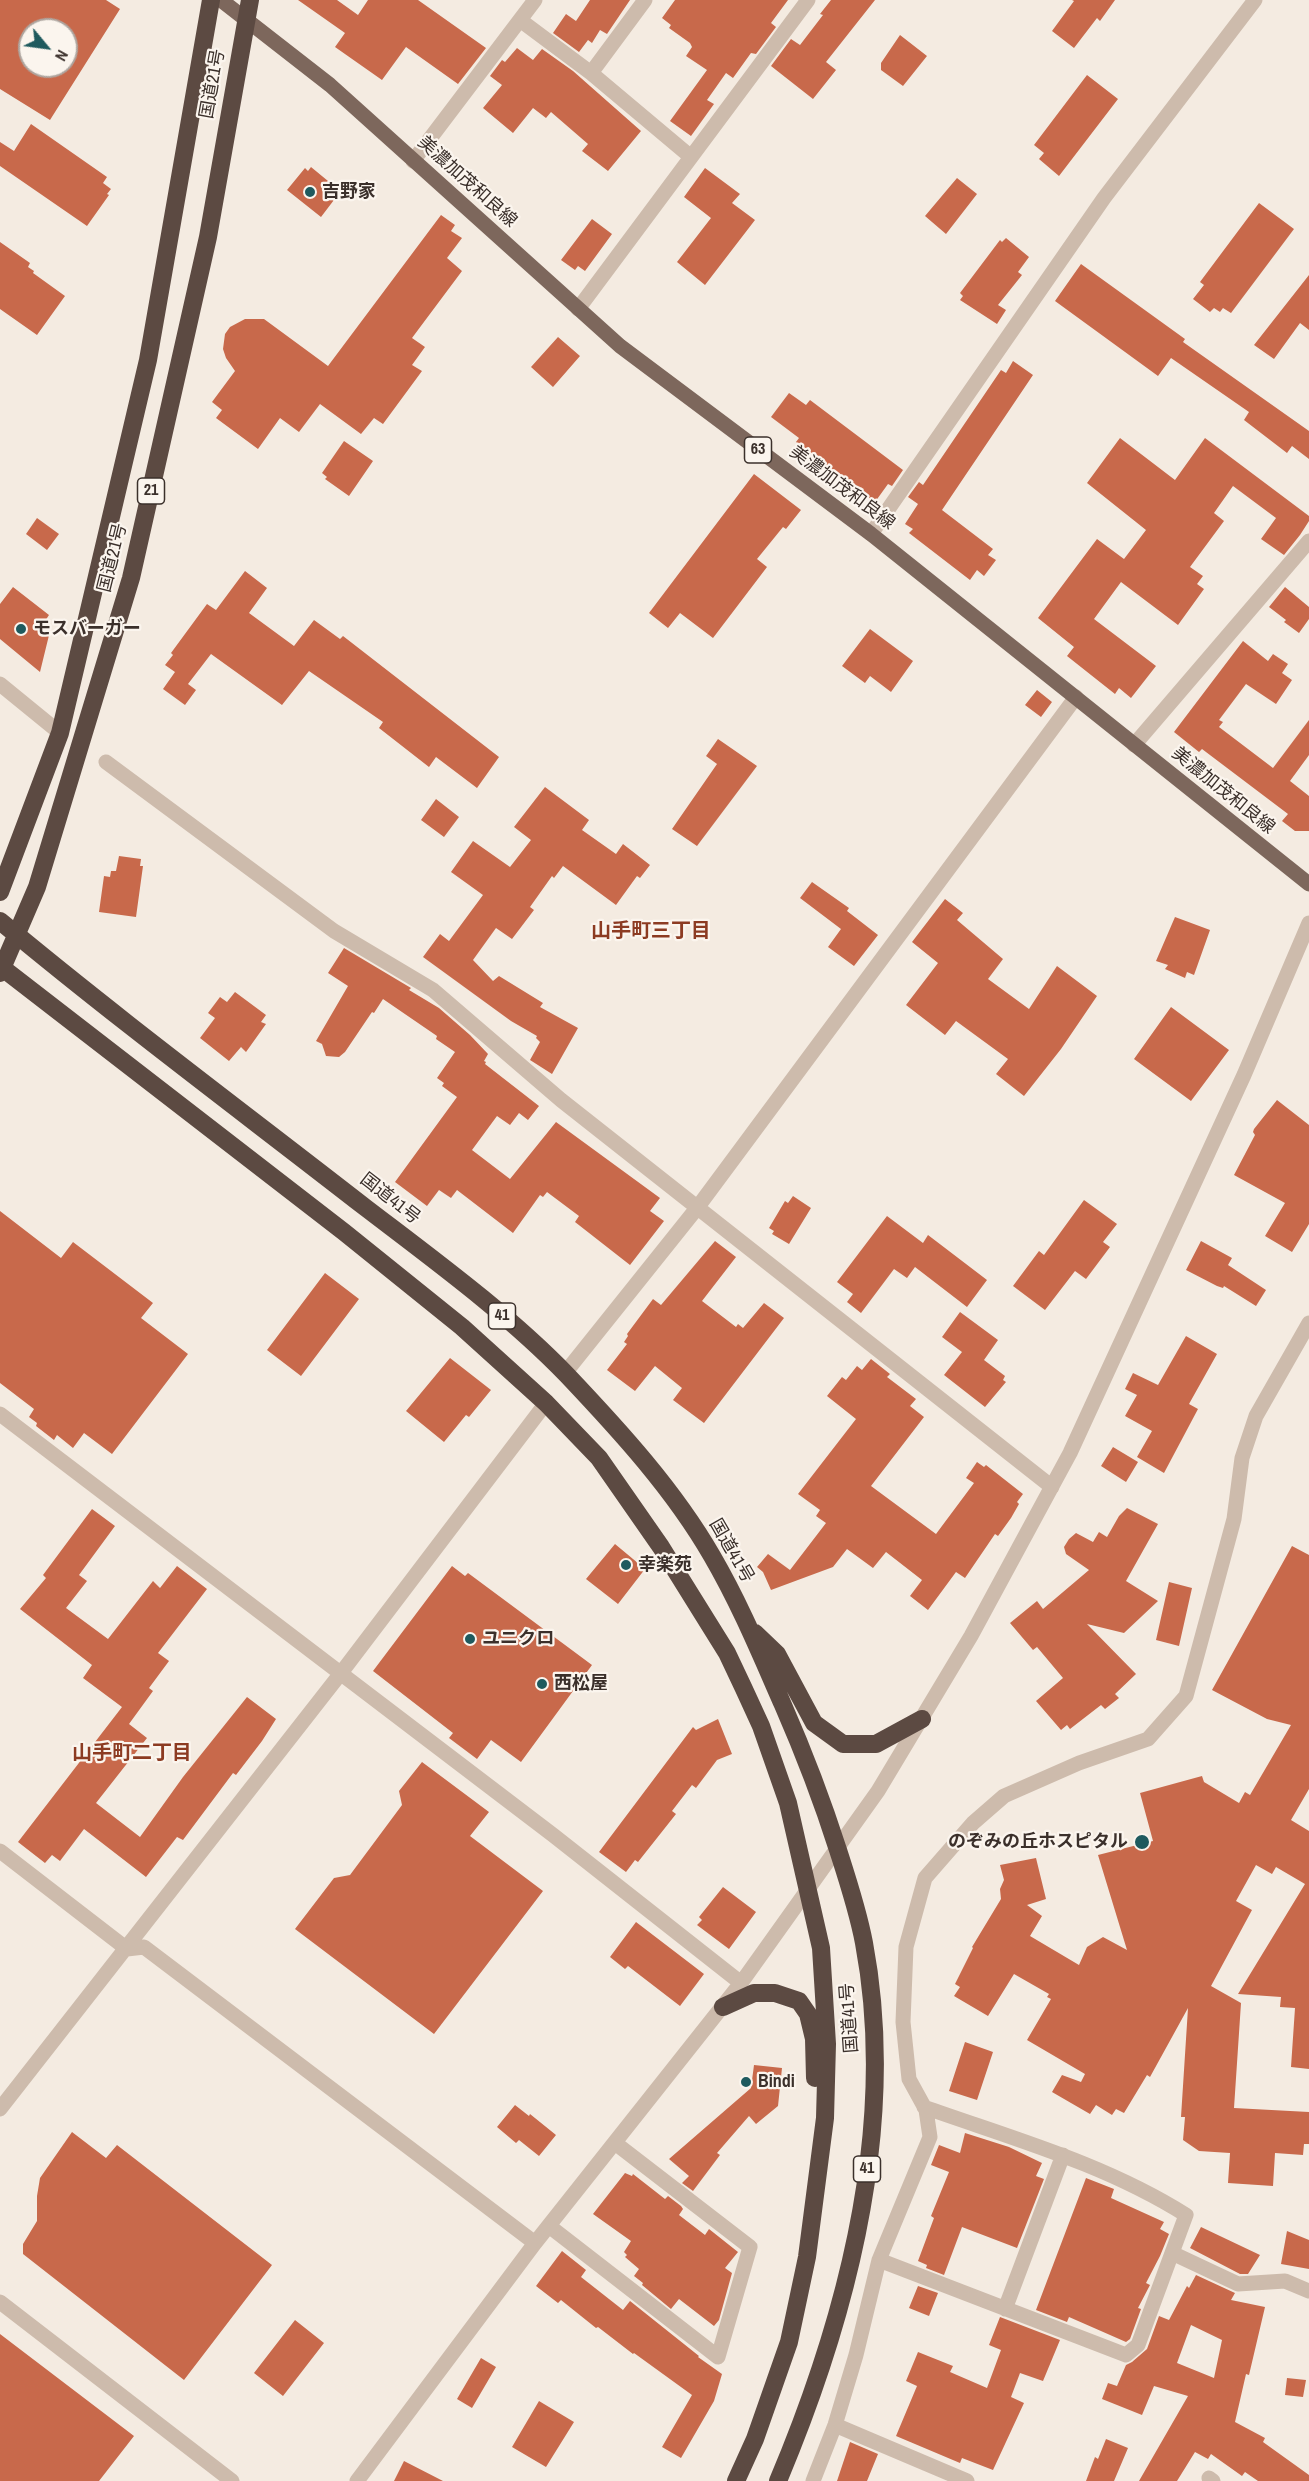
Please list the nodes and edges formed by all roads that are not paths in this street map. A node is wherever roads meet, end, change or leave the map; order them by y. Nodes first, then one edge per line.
1 (211, 0) edge
2 (221, 0) edge
3 (250, 0) edge
4 (535, 0) edge
5 (645, 0) edge
6 (808, 0) edge
7 (1255, 0) edge
8 (246, 19) junction
9 (520, 20) junction
10 (591, 73) junction
11 (691, 157) junction
12 (413, 161) junction
13 (579, 309) junction
14 (871, 534) junction
15 (1309, 541) edge
16 (0, 684) edge
17 (1076, 697) junction
18 (60, 733) junction
19 (1134, 745) junction
20 (106, 762) dead end
21 (1309, 884) edge
22 (0, 892) edge
23 (0, 921) edge
24 (1309, 923) edge
25 (17, 935) junction
26 (1, 969) edge
27 (698, 1208) junction
28 (1309, 1323) edge
29 (565, 1373) junction
30 (546, 1403) junction
31 (0, 1414) edge
32 (1052, 1487) junction
33 (747, 1626) junction
34 (341, 1673) junction
35 (922, 1719) junction
36 (837, 1848) junction
37 (0, 1851) edge
38 (808, 1891) junction
39 (127, 1949) junction
40 (741, 1983) junction
41 (723, 2007) junction
42 (924, 2107) junction
43 (0, 2109) edge
44 (822, 2142) junction
45 (615, 2143) junction
46 (1063, 2155) junction
47 (549, 2226) junction
48 (535, 2243) junction
49 (1172, 2253) junction
50 (879, 2260) junction
51 (1309, 2291) edge
52 (0, 2302) edge
53 (1005, 2309) junction
54 (835, 2425) junction
55 (232, 2481) edge
56 (357, 2481) edge
57 (736, 2481) edge
58 (778, 2481) edge
59 (813, 2481) edge
60 (967, 2481) edge

1 - 18 highway, 国道21号 / 21
2 - 8 main road, 美濃加茂和良線 / 63
3 - 8 highway, 国道21号 / 21
4 - 9 street
5 - 10 street
6 - 11 street
7 - 14 street
8 - 12 main road, 美濃加茂和良線 / 63
8 - 25 highway, 国道21号 / 21
9 - 10 street
9 - 12 street
10 - 11 street
11 - 13 street
12 - 13 main road, 美濃加茂和良線 / 63
13 - 14 main road, 美濃加茂和良線 / 63
14 - 17 main road, 美濃加茂和良線 / 63
15 - 19 street
16 - 18 street
17 - 19 main road, 美濃加茂和良線 / 63
17 - 27 street
18 - 22 highway, 国道21号 / 21
19 - 21 main road, 美濃加茂和良線 / 63
20 - 27 street
23 - 25 highway, 国道41号 / 41
24 - 32 street
25 - 26 highway, 国道21号 / 21
25 - 29 highway, 国道41号 / 41
26 - 30 highway, 国道41号 / 41
27 - 29 street
27 - 32 street
28 - 42 street
29 - 33 highway, 国道41号 / 41
30 - 34 street
30 - 38 highway, 国道41号 / 41
31 - 34 street
32 - 35 street
33 - 35 highway
33 - 36 highway, 国道41号 / 41
34 - 39 street
34 - 40 street
35 - 36 street
36 - 38 street
36 - 58 highway, 国道41号 / 41
37 - 39 street
38 - 40 street
38 - 44 highway, 国道41号 / 41
39 - 43 street
39 - 48 street
40 - 41 street
41 - 44 highway
41 - 45 street
42 - 46 street
42 - 50 street
44 - 57 highway, 国道41号 / 41
45 - 47 street
45 - 47 street
46 - 49 street
46 - 53 street
47 - 48 street
48 - 56 street
49 - 51 street
49 - 53 street
50 - 53 street
50 - 54 street
52 - 55 street
54 - 59 street
54 - 60 street

